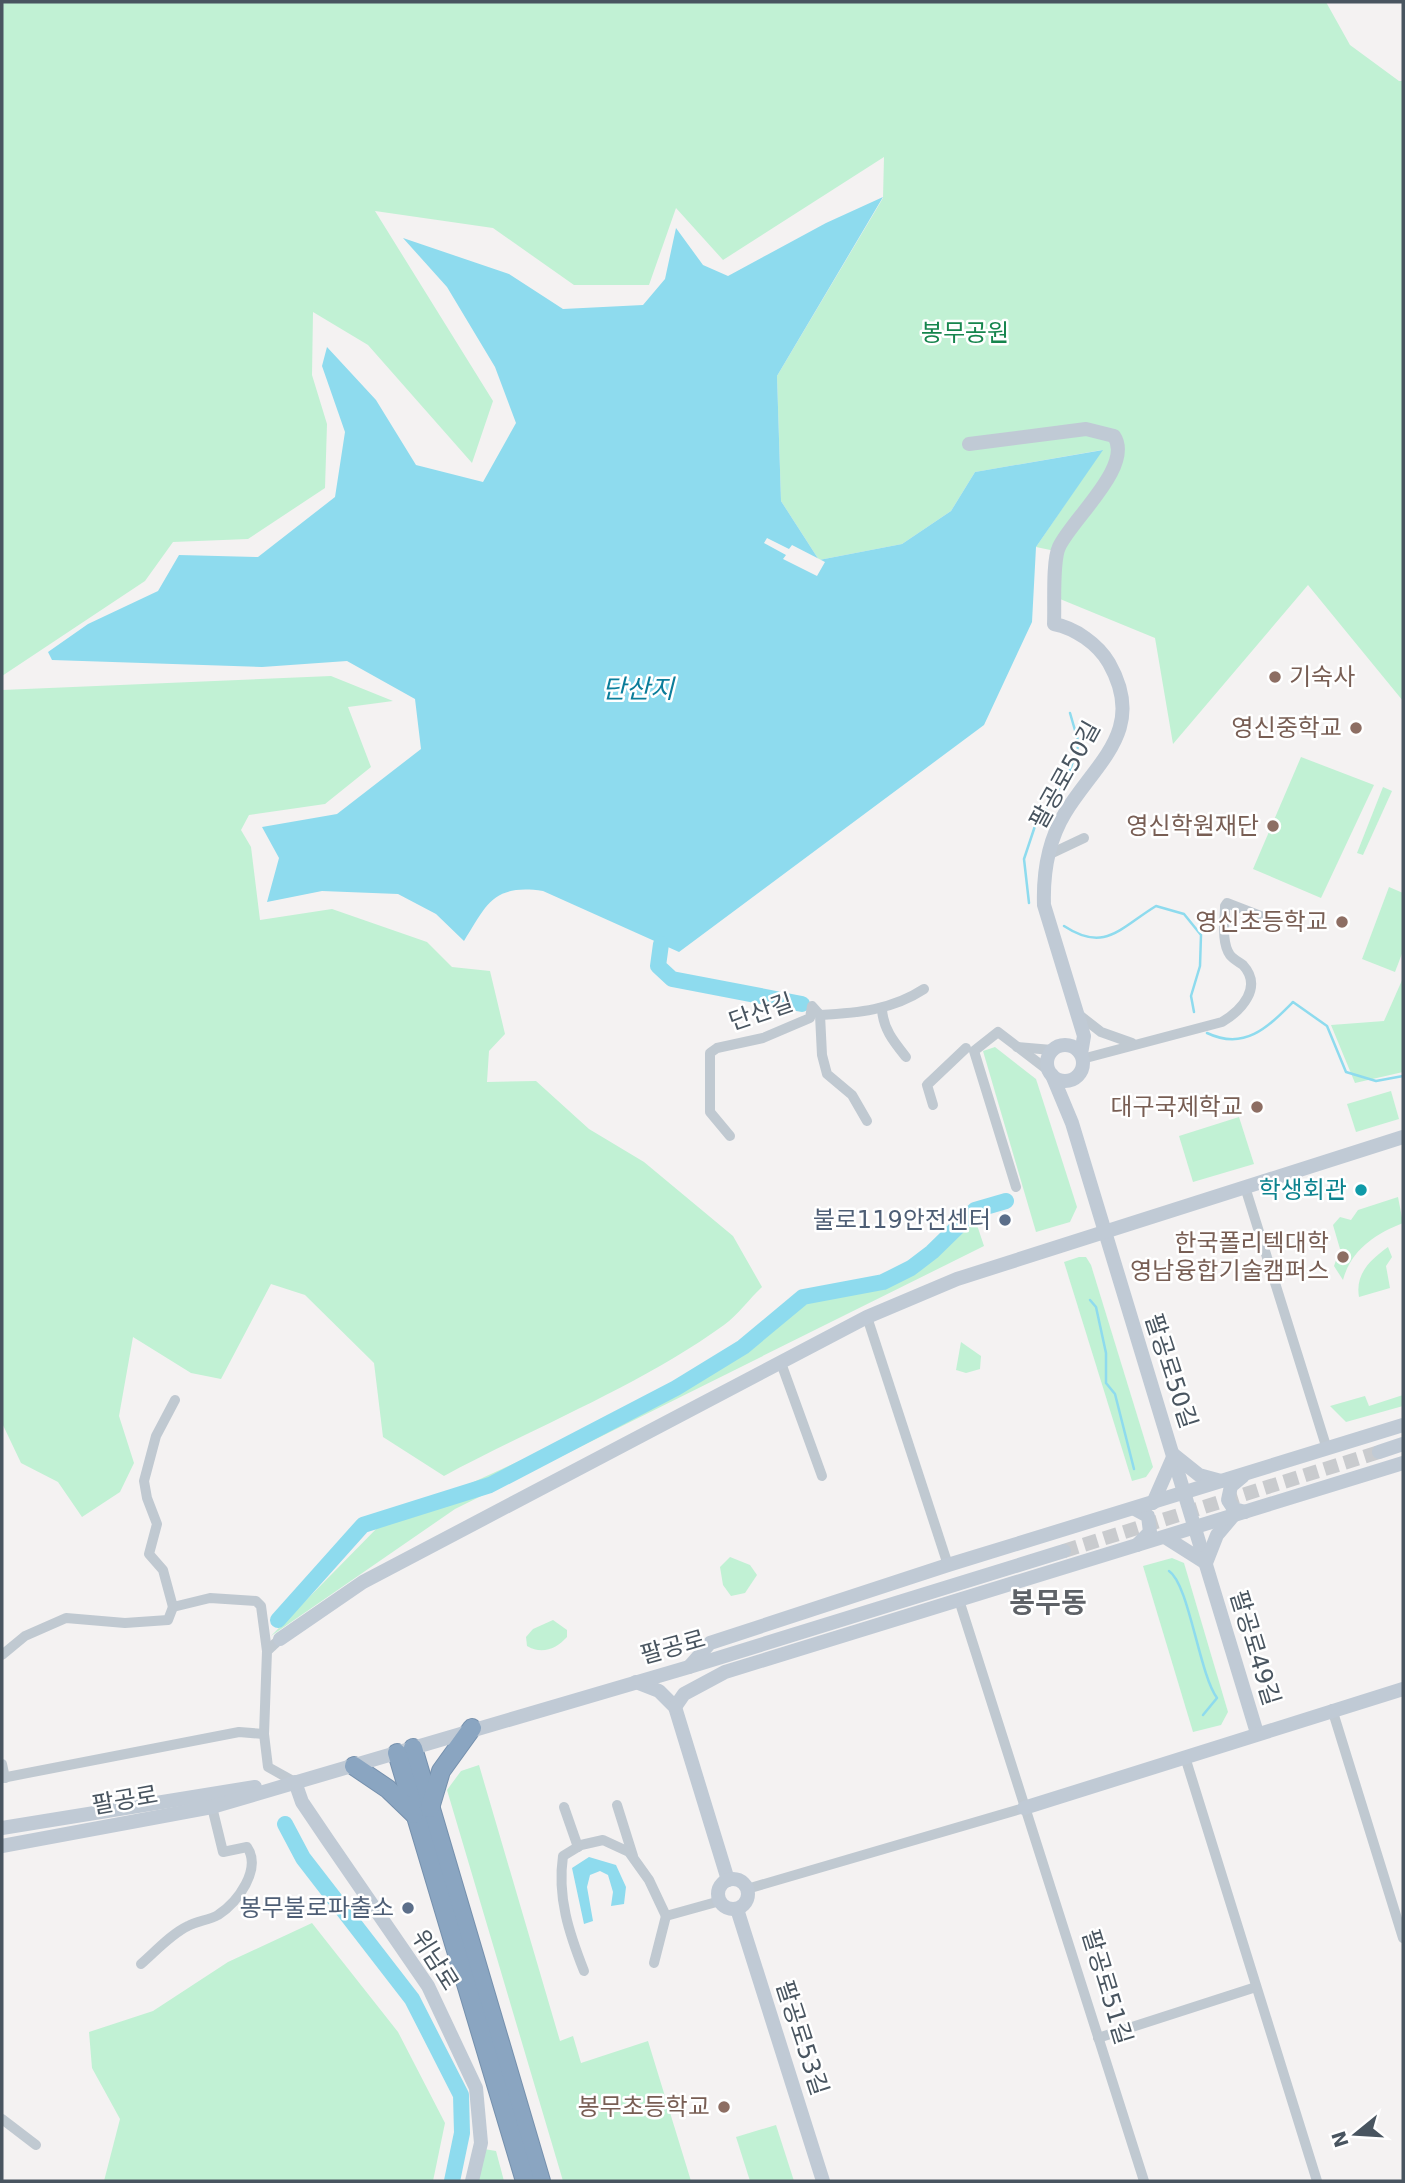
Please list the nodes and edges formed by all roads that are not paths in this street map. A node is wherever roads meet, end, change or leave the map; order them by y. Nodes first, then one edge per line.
1 (969, 444) dead end
2 (1084, 838) dead end
3 (1048, 855) junction
4 (1274, 921) dead end
5 (924, 989) dead end
6 (882, 1009) junction
7 (820, 1015) junction
8 (1077, 1016) junction
9 (1132, 1043) junction
10 (1017, 1047) junction
11 (1058, 1047) junction
12 (966, 1048) dead end
13 (906, 1056) dead end
14 (1082, 1056) junction
15 (1051, 1073) junction
16 (1078, 1075) junction
17 (933, 1105) dead end
18 (867, 1121) dead end
19 (1072, 1123) junction
20 (730, 1136) dead end
21 (1403, 1137) edge
22 (1016, 1187) dead end
23 (1245, 1187) junction
24 (1102, 1230) junction
25 (867, 1317) junction
26 (781, 1363) junction
27 (176, 1400) dead end
28 (1403, 1425) edge
29 (1403, 1444) edge
30 (1327, 1449) junction
31 (1379, 1452) tunnel mouth
32 (1174, 1455) junction
33 (1403, 1463) edge
34 (1247, 1473) junction
35 (822, 1476) dead end
36 (1221, 1481) junction
37 (1185, 1493) junction
38 (1153, 1503) junction
39 (1135, 1508) junction
40 (1191, 1512) joint
41 (1239, 1514) junction
42 (1196, 1528) junction
43 (1164, 1537) junction
44 (1136, 1546) junction
45 (1064, 1551) tunnel mouth
46 (1206, 1563) junction
47 (948, 1566) junction
48 (959, 1600) junction
49 (173, 1607) junction
50 (280, 1639) joint
51 (267, 1651) junction
52 (2, 1655) edge
53 (689, 1667) junction
54 (725, 1672) junction
55 (636, 1682) junction
56 (1403, 1689) edge
57 (675, 1707) junction
58 (1332, 1709) junction
59 (472, 1728) junction
60 (1257, 1733) junction
61 (264, 1734) junction
62 (405, 1750) junction
63 (1185, 1757) junction
64 (2, 1764) edge
65 (354, 1766) junction
66 (3, 1778) edge
67 (295, 1782) junction
68 (617, 1805) dead end
69 (212, 1807) junction
70 (565, 1807) dead end
71 (1024, 1808) junction
72 (423, 1812) junction
73 (2, 1828) edge
74 (2, 1846) edge
75 (579, 1847) junction
76 (635, 1860) junction
77 (728, 1880) junction
78 (747, 1889) junction
79 (720, 1901) junction
80 (737, 1909) junction
81 (666, 1916) junction
82 (1403, 1938) edge
83 (654, 1963) dead end
84 (141, 1964) dead end
85 (584, 1971) dead end
86 (1256, 1987) junction
87 (1098, 2038) junction
88 (2, 2119) edge
89 (36, 2145) dead end
90 (472, 2181) edge
91 (525, 2181) edge
92 (541, 2181) edge
93 (823, 2181) edge
94 (1144, 2181) edge
95 (1317, 2181) edge

1 - 3 main road, 팔공로50길
2 - 3 street
3 - 8 main road, 팔공로50길
4 - 9 street
5 - 6 street, 단산길
6 - 7 street, 단산길
6 - 13 street
7 - 18 street, 단산길
7 - 20 street, 단산길
8 - 9 street
8 - 11 main road
8 - 14 main road, 팔공로50길
9 - 14 street
10 - 11 street
10 - 15 street
10 - 22 street
11 - 14 main road
11 - 15 main road
12 - 17 street
14 - 16 main road
15 - 16 main road
15 - 19 main road
16 - 19 main road
19 - 24 main road, 팔공로50길
21 - 23 main road
23 - 24 main road
23 - 30 street
24 - 25 main road
24 - 32 main road, 팔공로50길
25 - 26 main road
25 - 47 street
26 - 35 street
26 - 50 main road
27 - 49 street
28 - 30 main road
29 - 31 main road
30 - 34 main road
32 - 36 main road
32 - 37 main road, 팔공로50길
32 - 38 main road
33 - 41 main road
34 - 36 main road
34 - 41 main road
36 - 37 main road
37 - 38 main road
37 - 40 main road, 팔공로50길
38 - 39 main road
39 - 44 main road
39 - 47 main road
40 - 42 main road, 팔공로49길
41 - 42 main road
41 - 46 main road
42 - 43 main road
42 - 46 main road, 팔공로49길
43 - 44 main road
43 - 46 main road
44 - 48 main road
45 - 53 main road, 팔공로
46 - 60 main road, 팔공로49길
47 - 53 main road
48 - 54 main road
48 - 71 street, 팔공로51길
49 - 51 street
49 - 52 street
50 - 51 street
51 - 61 street
53 - 54 main road
53 - 55 main road, 팔공로
54 - 57 main road
55 - 57 main road
55 - 59 main road, 팔공로
56 - 58 main road, 팔공로49길
57 - 77 main road
58 - 60 main road, 팔공로49길
58 - 82 street
59 - 62 main road, 팔공로
59 - 72 highway
60 - 63 main road
61 - 66 street
61 - 67 street
62 - 65 main road, 팔공로
62 - 72 highway
63 - 71 main road
63 - 86 street
64 - 66 street
65 - 67 main road, 팔공로
65 - 72 highway
67 - 69 main road, 팔공로
67 - 73 main road, 팔공로
67 - 90 main road, 위남로
68 - 76 street
69 - 74 main road, 팔공로
69 - 84 street
70 - 75 street
71 - 78 street
71 - 87 street, 팔공로51길
72 - 91 highway
72 - 92 highway
75 - 76 street
75 - 85 street
76 - 81 street
77 - 78 main road
77 - 79 main road
78 - 80 main road
79 - 80 main road
79 - 81 street
80 - 93 main road, 팔공로53길
81 - 83 street
86 - 87 street
86 - 95 street
87 - 94 street, 팔공로51길
88 - 89 street

